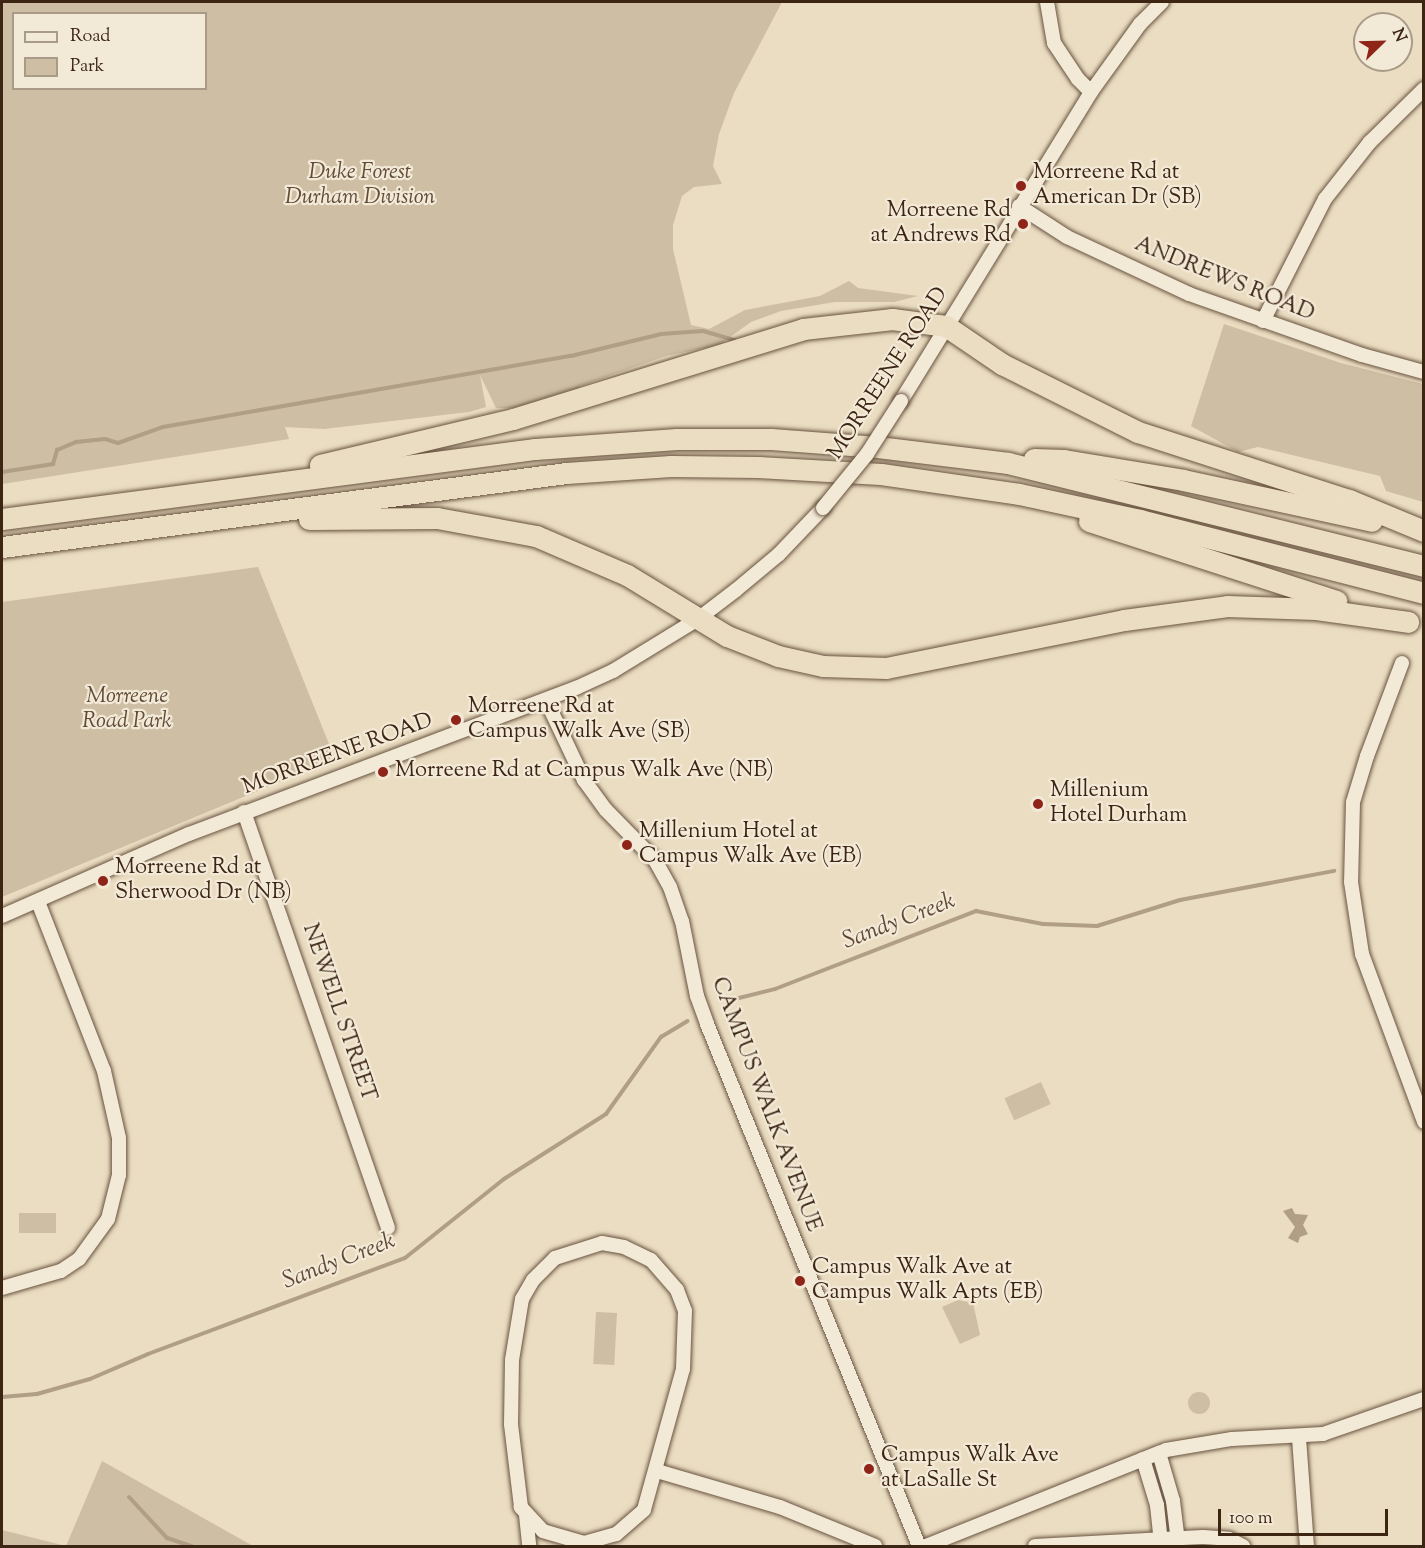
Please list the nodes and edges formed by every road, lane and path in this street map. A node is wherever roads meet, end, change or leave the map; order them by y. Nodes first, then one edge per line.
1 (1047, 2) edge
2 (1162, 2) edge
3 (1424, 89) edge
4 (1091, 92) junction
5 (1019, 206) junction
6 (1263, 321) junction
7 (946, 326) junction
8 (1424, 372) edge
9 (985, 460) junction
10 (217, 491) junction
11 (1019, 494) junction
12 (2, 519) edge
13 (165, 526) junction
14 (1424, 532) edge
15 (2, 547) edge
16 (1424, 566) edge
17 (1424, 593) edge
18 (698, 619) junction
19 (1416, 624) edge
20 (1402, 663) dead end
21 (546, 700) junction
22 (244, 812) junction
23 (38, 902) junction
24 (2, 916) edge
25 (1424, 1122) edge
26 (388, 1228) dead end
27 (2, 1288) edge
28 (1424, 1399) edge
29 (1299, 1437) junction
30 (1159, 1453) junction
31 (1143, 1459) junction
32 (657, 1471) junction
33 (526, 1515) junction
34 (1178, 1540) junction
35 (1161, 1541) junction
36 (582, 1545) edge
37 (530, 1546) edge
38 (874, 1546) edge
39 (919, 1546) edge
40 (926, 1546) edge
41 (1035, 1546) edge
42 (1243, 1546) edge
43 (1307, 1546) edge

1 - 4 street
2 - 4 street, MORREENE ROAD
3 - 6 street
4 - 5 street, MORREENE ROAD
5 - 6 street, ANDREWS ROAD
5 - 7 street, MORREENE ROAD
6 - 8 street, ANDREWS ROAD
7 - 10 highway
7 - 14 highway
7 - 18 street, MORREENE ROAD, bridge
9 - 10 highway
9 - 14 highway
9 - 16 highway
10 - 12 highway
11 - 13 highway
11 - 17 highway
11 - 19 highway
13 - 15 highway
13 - 18 highway
18 - 19 highway
18 - 21 street, MORREENE ROAD
20 - 25 street
21 - 22 street, MORREENE ROAD
21 - 39 street, CAMPUS WALK AVENUE
22 - 23 street, MORREENE ROAD
22 - 26 street, NEWELL STREET
23 - 24 street, MORREENE ROAD
23 - 27 street
28 - 29 street
29 - 30 street
29 - 43 street
30 - 31 street
30 - 34 street
31 - 35 street
31 - 40 street
32 - 33 street
32 - 36 street
32 - 38 street
33 - 36 street
33 - 37 street
34 - 35 street
34 - 42 street
35 - 41 street

